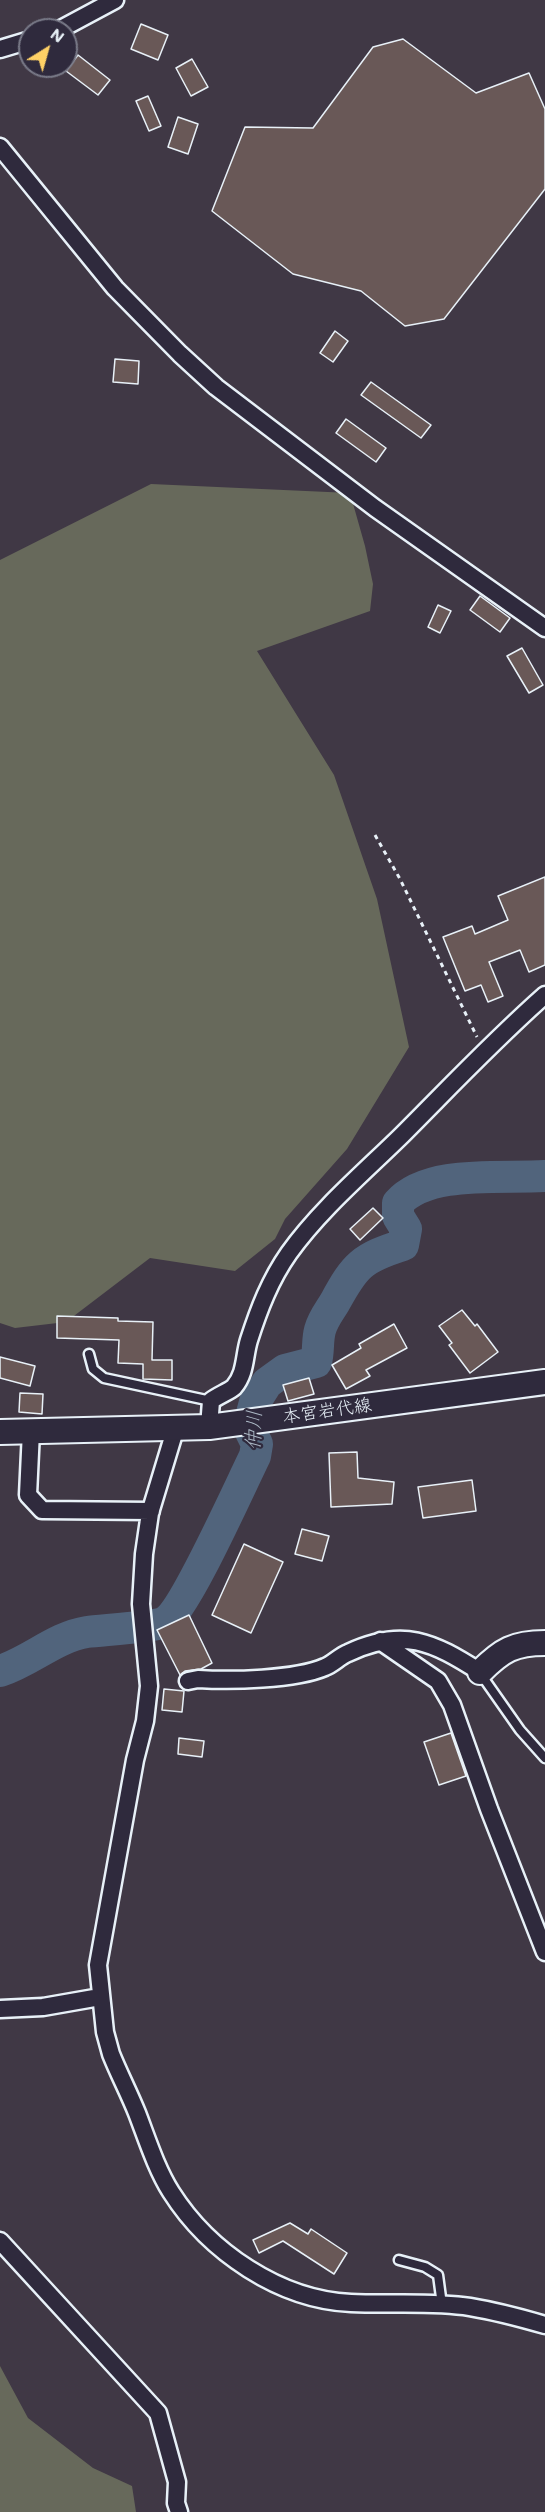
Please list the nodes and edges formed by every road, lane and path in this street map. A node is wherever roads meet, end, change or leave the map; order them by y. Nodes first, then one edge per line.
1 (115, 0) edge
2 (78, 20) edge
3 (18, 43) edge
4 (0, 49) edge
5 (0, 147) edge
6 (545, 628) edge
7 (375, 835) dead end
8 (545, 995) edge
9 (485, 1052) junction
10 (89, 1354) dead end
11 (545, 1382) edge
12 (211, 1401) junction
13 (176, 1427) junction
14 (209, 1427) junction
15 (0, 1431) edge
16 (31, 1431) junction
17 (151, 1511) junction
18 (380, 1641) junction
19 (545, 1643) edge
20 (480, 1672) junction
21 (188, 1681) dead end
22 (545, 1758) edge
23 (545, 1952) edge
24 (100, 1997) junction
25 (0, 2008) edge
26 (0, 2241) edge
27 (399, 2260) dead end
28 (442, 2305) junction
29 (545, 2325) edge
30 (179, 2512) edge

1 - 2 street
3 - 4 street
5 - 6 street
7 - 9 path
8 - 9 street
9 - 12 street
10 - 12 lane
11 - 14 main road, 本宮岩代線
12 - 14 street
13 - 14 main road, 本宮岩代線
13 - 16 main road, 本宮岩代線
13 - 17 street
15 - 16 main road, 本宮岩代線
16 - 17 street
17 - 24 street
18 - 20 street
18 - 21 street
18 - 23 street
19 - 20 main road
20 - 22 lane
24 - 25 street
24 - 28 street
26 - 30 street
27 - 28 lane
28 - 29 street

